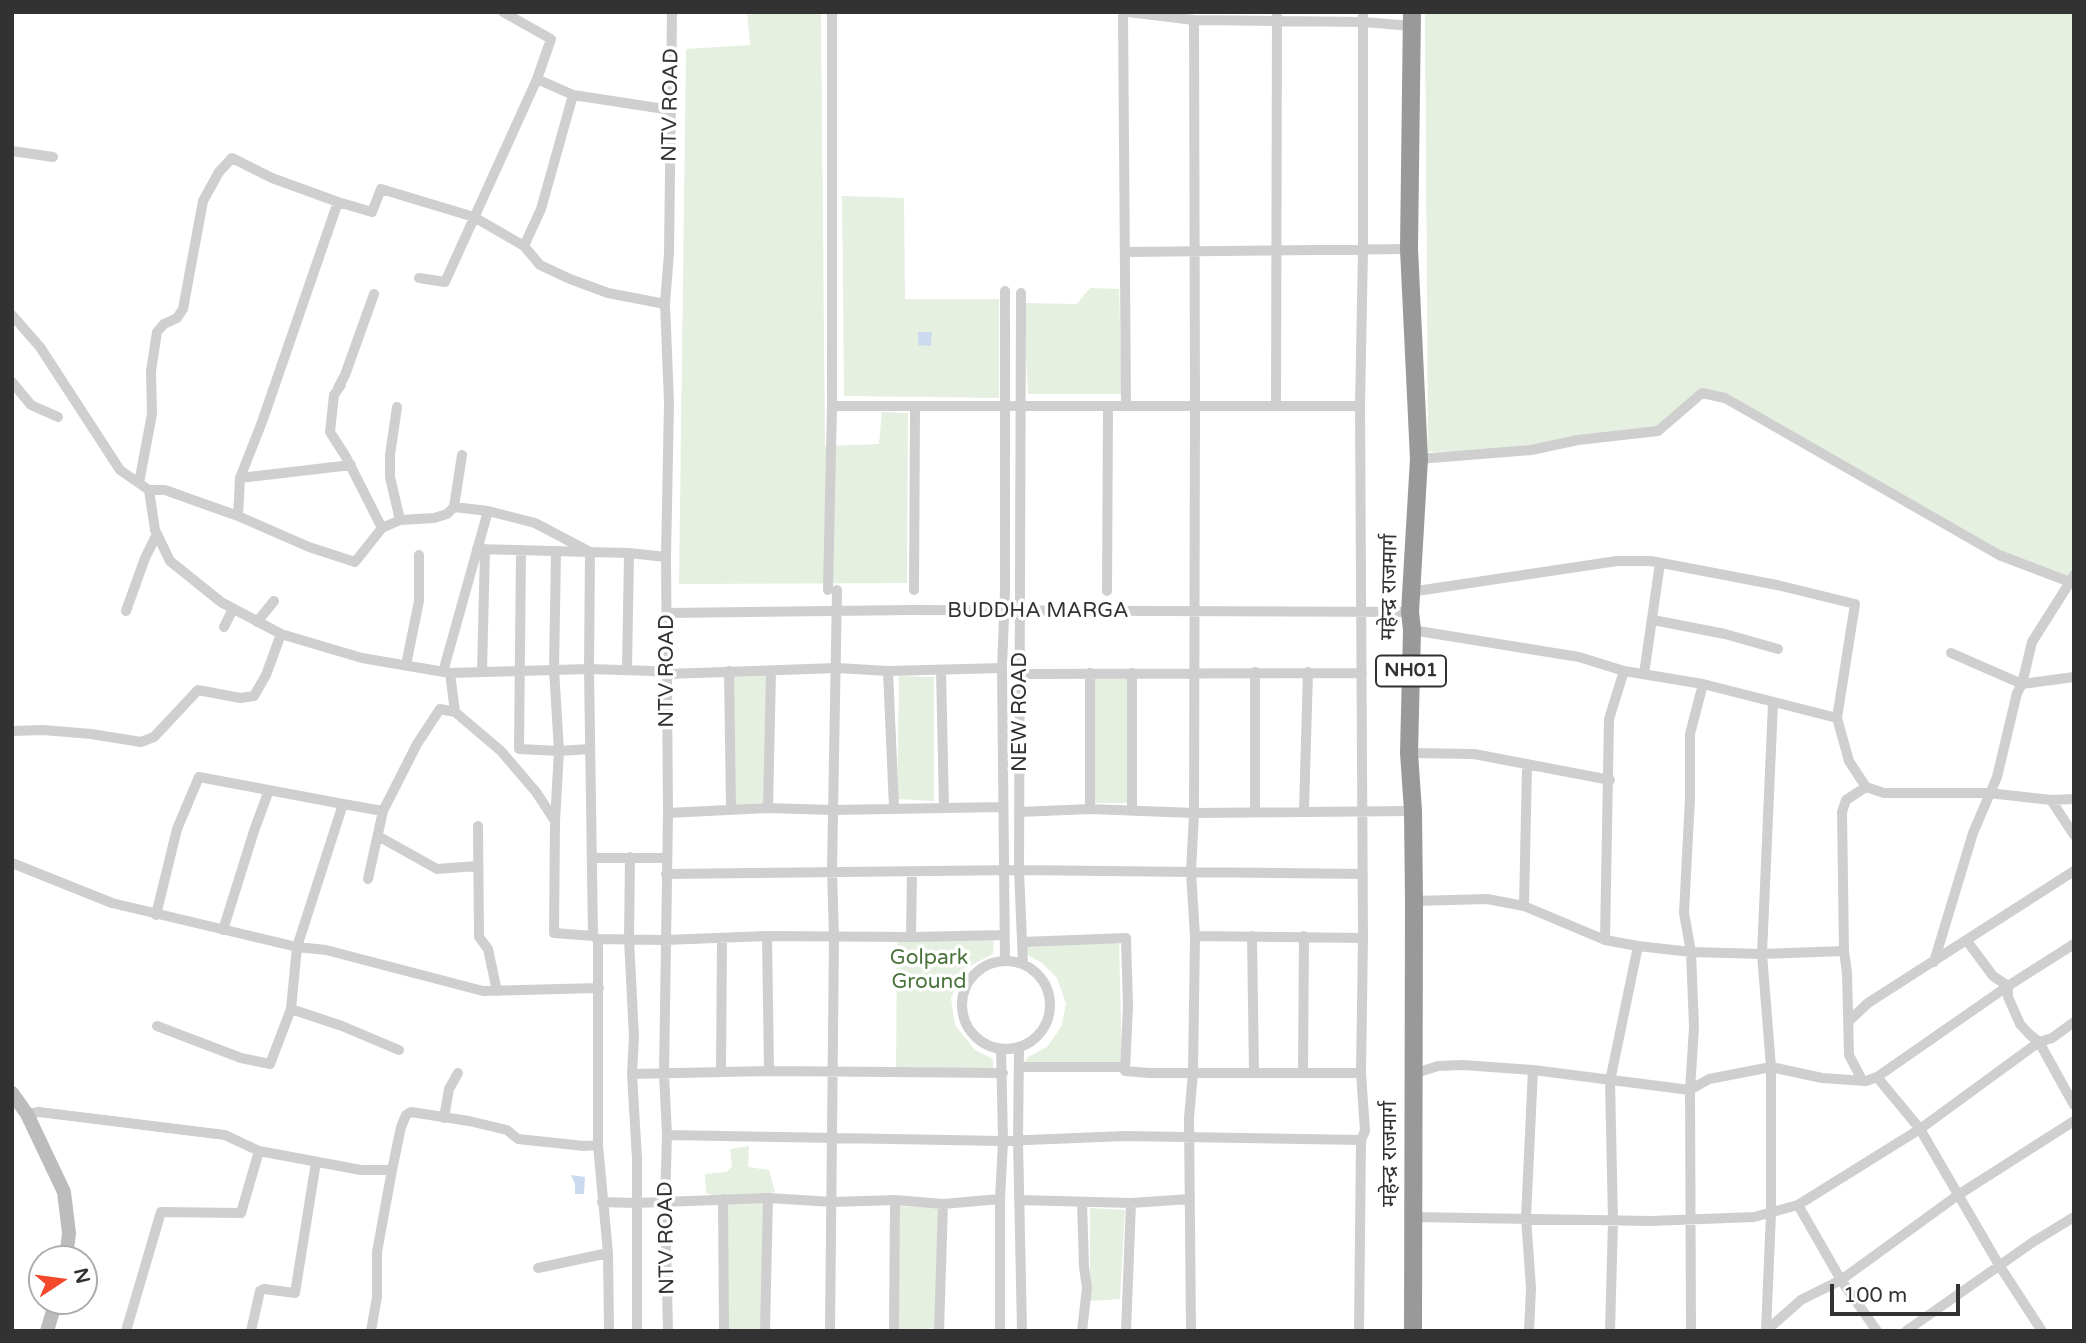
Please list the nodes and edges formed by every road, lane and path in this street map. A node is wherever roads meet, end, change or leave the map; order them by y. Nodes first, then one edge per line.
1 (503, 12) edge
2 (672, 12) edge
3 (832, 12) edge
4 (1126, 12) edge
5 (1277, 17) edge
6 (1363, 17) edge
7 (1412, 19) edge
8 (1194, 20) junction
9 (537, 79) junction
10 (573, 94) junction
11 (671, 110) junction
12 (12, 151) edge
13 (53, 158) dead end
14 (338, 202) junction
15 (474, 217) junction
16 (524, 246) junction
17 (1277, 249) junction
18 (1409, 249) junction
19 (1363, 250) junction
20 (1194, 251) junction
21 (1126, 252) junction
22 (419, 278) dead end
23 (1005, 291) dead end
24 (1021, 293) dead end
25 (374, 294) dead end
26 (665, 304) junction
27 (12, 315) edge
28 (12, 382) edge
29 (341, 385) dead end
30 (334, 395) junction
31 (1195, 405) junction
32 (1276, 405) junction
33 (832, 406) junction
34 (1126, 406) junction
35 (1360, 406) junction
36 (397, 407) dead end
37 (915, 407) junction
38 (1006, 407) junction
39 (1021, 407) junction
40 (1108, 407) junction
41 (58, 417) dead end
42 (462, 455) dead end
43 (1419, 459) junction
44 (351, 465) junction
45 (240, 478) junction
46 (139, 483) junction
47 (149, 490) junction
48 (454, 507) junction
49 (488, 511) junction
50 (238, 516) junction
51 (400, 520) junction
52 (382, 528) junction
53 (157, 534) junction
54 (481, 549) junction
55 (521, 550) junction
56 (556, 551) junction
57 (590, 552) junction
58 (629, 553) junction
59 (418, 555) dead end
60 (666, 557) junction
61 (1660, 563) junction
62 (2072, 578) edge
63 (914, 590) dead end
64 (1107, 591) dead end
65 (1410, 592) junction
66 (274, 601) dead end
67 (233, 609) junction
68 (837, 610) junction
69 (1004, 610) junction
70 (126, 611) dead end
71 (1021, 611) junction
72 (1194, 611) junction
73 (1363, 612) junction
74 (1410, 612) junction
75 (667, 613) junction
76 (1653, 620) junction
77 (257, 622) junction
78 (224, 627) dead end
79 (1412, 630) junction
80 (281, 634) junction
81 (1778, 649) dead end
82 (1951, 653) dead end
83 (407, 665) junction
84 (589, 668) junction
85 (837, 668) junction
86 (1002, 668) junction
87 (554, 669) junction
88 (627, 669) junction
89 (520, 670) junction
90 (941, 670) junction
91 (1624, 670) junction
92 (482, 671) junction
93 (729, 671) junction
94 (771, 671) junction
95 (888, 671) junction
96 (446, 672) junction
97 (1255, 672) junction
98 (1307, 672) junction
99 (1090, 673) junction
100 (1132, 673) junction
101 (1193, 673) junction
102 (1362, 673) junction
103 (667, 674) junction
104 (1021, 674) junction
105 (1644, 674) junction
106 (2074, 677) edge
107 (1703, 684) junction
108 (2022, 684) junction
109 (1773, 702) junction
110 (455, 712) junction
111 (1837, 718) junction
112 (12, 731) edge
113 (519, 749) junction
114 (590, 749) junction
115 (501, 751) junction
116 (559, 751) junction
117 (1409, 753) junction
118 (1527, 766) junction
119 (1610, 780) junction
120 (1866, 787) junction
121 (269, 790) junction
122 (1989, 793) junction
123 (2074, 799) edge
124 (2051, 800) junction
125 (343, 804) junction
126 (1003, 807) junction
127 (768, 808) junction
128 (894, 808) junction
129 (944, 808) junction
130 (730, 809) junction
131 (1090, 809) junction
132 (832, 810) junction
133 (1132, 810) junction
134 (1304, 810) junction
135 (383, 811) junction
136 (1255, 811) junction
137 (1363, 811) junction
138 (1413, 811) junction
139 (1019, 812) junction
140 (668, 813) junction
141 (1194, 813) junction
142 (555, 821) junction
143 (478, 826) dead end
144 (2074, 835) edge
145 (377, 836) junction
146 (630, 857) junction
147 (592, 858) junction
148 (666, 858) junction
149 (12, 863) edge
150 (478, 866) junction
151 (1019, 870) junction
152 (832, 871) junction
153 (912, 871) junction
154 (1003, 871) junction
155 (2074, 871) edge
156 (1191, 872) junction
157 (666, 874) junction
158 (1363, 874) junction
159 (368, 879) dead end
160 (1414, 901) junction
161 (1524, 906) junction
162 (156, 915) junction
163 (223, 930) junction
164 (767, 936) junction
165 (834, 936) junction
166 (1003, 936) junction
167 (1195, 936) junction
168 (1252, 936) junction
169 (1304, 936) junction
170 (911, 937) junction
171 (595, 938) junction
172 (722, 938) junction
173 (1363, 938) junction
174 (629, 939) junction
175 (665, 940) junction
176 (1605, 940) junction
177 (1967, 941) junction
178 (1023, 942) junction
179 (2074, 944) edge
180 (1638, 946) junction
181 (297, 947) junction
182 (1844, 951) junction
183 (1691, 952) junction
184 (1762, 954) junction
185 (1004, 961) junction
186 (1934, 962) junction
187 (1023, 964) junction
188 (2008, 986) junction
189 (599, 988) junction
190 (497, 991) junction
191 (291, 1009) junction
192 (1850, 1021) junction
193 (2074, 1022) edge
194 (157, 1026) dead end
195 (2039, 1042) junction
196 (1019, 1048) junction
197 (1002, 1049) junction
198 (398, 1050) dead end
199 (1020, 1067) junction
200 (1771, 1067) junction
201 (1533, 1070) junction
202 (769, 1071) junction
203 (832, 1071) junction
204 (1125, 1071) junction
205 (720, 1072) junction
206 (458, 1073) dead end
207 (1003, 1073) junction
208 (1193, 1073) junction
209 (1254, 1073) junction
210 (1303, 1073) junction
211 (1361, 1073) junction
212 (632, 1074) junction
213 (664, 1074) junction
214 (1413, 1074) junction
215 (1877, 1077) junction
216 (1862, 1080) junction
217 (1610, 1081) junction
218 (1689, 1090) junction
219 (12, 1093) edge
220 (2074, 1105) edge
221 (27, 1114) junction
222 (444, 1118) junction
223 (2074, 1121) edge
224 (1920, 1129) junction
225 (667, 1136) junction
226 (832, 1137) junction
227 (1189, 1138) junction
228 (1018, 1140) junction
229 (1361, 1140) junction
230 (1003, 1141) junction
231 (598, 1145) junction
232 (259, 1151) junction
233 (316, 1162) junction
234 (392, 1170) junction
235 (1958, 1195) junction
236 (768, 1198) junction
237 (723, 1199) junction
238 (1000, 1199) junction
239 (1190, 1199) junction
240 (895, 1200) junction
241 (1020, 1200) junction
242 (602, 1202) junction
243 (665, 1202) junction
244 (833, 1202) junction
245 (1082, 1202) junction
246 (636, 1203) junction
247 (1131, 1203) junction
248 (943, 1204) junction
249 (1798, 1205) junction
250 (1771, 1213) junction
251 (1412, 1217) junction
252 (1526, 1217) junction
253 (2074, 1217) edge
254 (1692, 1218) junction
255 (1613, 1221) junction
256 (68, 1245) edge
257 (608, 1253) junction
258 (1999, 1265) junction
259 (538, 1268) dead end
260 (1841, 1280) junction
261 (127, 1331) edge
262 (251, 1331) edge
263 (371, 1331) edge
264 (609, 1331) edge
265 (637, 1331) edge
266 (668, 1331) edge
267 (724, 1331) edge
268 (765, 1331) edge
269 (830, 1331) edge
270 (894, 1331) edge
271 (939, 1331) edge
272 (1000, 1331) edge
273 (1022, 1331) edge
274 (1082, 1331) edge
275 (1126, 1331) edge
276 (1191, 1331) edge
277 (1359, 1331) edge
278 (1413, 1331) edge
279 (1529, 1331) edge
280 (1610, 1331) edge
281 (1691, 1331) edge
282 (1766, 1331) edge
283 (1877, 1331) edge
284 (1906, 1331) edge
285 (2042, 1331) edge

1 - 9 street
2 - 11 street, NTV ROAD
3 - 33 street
4 - 8 street
4 - 21 street
5 - 6 street
5 - 8 street
5 - 17 street
6 - 7 street
6 - 19 street
7 - 18 highway, महेन्द्र राजमार्ग / NH01
8 - 20 street
9 - 10 street
9 - 15 street
10 - 11 street
10 - 16 street
11 - 26 street, NTV ROAD
12 - 13 street
14 - 15 street
14 - 45 street
14 - 46 street
15 - 16 street
15 - 22 street
16 - 26 street
17 - 19 street
17 - 20 street
17 - 32 street
18 - 19 street
18 - 43 highway, महेन्द्र राजमार्ग / NH01
19 - 35 street
20 - 21 street
20 - 31 street
21 - 34 street
23 - 38 street, NEW ROAD
24 - 39 street, NEW ROAD
25 - 30 street
26 - 60 street, NTV ROAD
27 - 46 street
28 - 41 street
29 - 30 street
30 - 44 street
31 - 32 street
31 - 34 street
31 - 72 street
32 - 35 street
33 - 37 street
33 - 68 street
34 - 40 street
35 - 73 street
36 - 51 street
37 - 38 street
37 - 63 street
38 - 39 street
38 - 69 street, NEW ROAD
39 - 40 street
39 - 71 street, NEW ROAD
40 - 64 street
42 - 48 street
43 - 62 street
43 - 65 highway, महेन्द्र राजमार्ग / NH01
44 - 45 street
44 - 52 street
45 - 50 street
46 - 47 street
47 - 50 street
47 - 53 street
48 - 49 street
48 - 51 street
49 - 54 street
49 - 57 street
50 - 52 street
51 - 52 street
53 - 67 street
53 - 70 street
54 - 55 street
54 - 92 street
54 - 96 street
55 - 56 street
55 - 89 street
56 - 57 street
56 - 87 street
57 - 58 street
57 - 84 street
58 - 60 street
58 - 88 street
59 - 83 street
60 - 75 street, NTV ROAD
61 - 65 street
61 - 76 street
61 - 111 street
62 - 108 street
65 - 74 highway, महेन्द्र राजमार्ग / NH01
66 - 77 street
67 - 77 street
67 - 78 street
68 - 69 street, BUDDHA MARGA
68 - 75 street, BUDDHA MARGA
68 - 85 street
69 - 71 street, BUDDHA MARGA
69 - 86 street, NEW ROAD
71 - 72 street, BUDDHA MARGA
71 - 104 street, NEW ROAD
72 - 73 street, BUDDHA MARGA
72 - 101 street
73 - 74 street, BUDDHA MARGA
73 - 102 street
74 - 79 highway, महेन्द्र राजमार्ग / NH01
75 - 103 street, NTV ROAD
76 - 81 street
76 - 105 street
77 - 80 street
79 - 91 street
79 - 117 highway, महेन्द्र राजमार्ग / NH01
80 - 83 street
80 - 112 street
82 - 108 street
83 - 96 street
84 - 87 street
84 - 88 street
84 - 114 street
85 - 94 street
85 - 95 street
85 - 132 street
86 - 90 street
86 - 126 street, NEW ROAD
87 - 89 street
87 - 116 street
88 - 103 street
89 - 92 street
89 - 113 street
90 - 95 street
90 - 129 street
91 - 105 street
91 - 119 street
92 - 96 street
93 - 94 street
93 - 103 street
93 - 130 street
94 - 127 street
95 - 128 street
96 - 110 street
97 - 98 street
97 - 101 street
97 - 136 street
98 - 102 street
98 - 134 street
99 - 100 street
99 - 104 street
99 - 131 street
100 - 101 street
100 - 133 street
101 - 141 street
102 - 137 street
103 - 140 street, NTV ROAD
104 - 139 street, NEW ROAD
105 - 107 street
106 - 108 street
107 - 109 street
107 - 183 street
108 - 122 street
109 - 111 street
109 - 184 street
110 - 115 street
110 - 135 street
111 - 120 street
113 - 115 street
113 - 116 street
114 - 116 street
114 - 147 street
115 - 142 street
116 - 142 street
117 - 118 street
117 - 138 highway, महेन्द्र राजमार्ग / NH01
118 - 119 street
118 - 161 street
119 - 176 street
120 - 122 street
120 - 182 street
121 - 125 street
121 - 162 street
121 - 163 street
122 - 124 street
122 - 186 street
123 - 124 street
124 - 144 street
125 - 135 street
125 - 181 street
126 - 129 street
126 - 154 street, NEW ROAD
127 - 130 street
127 - 132 street
128 - 129 street
128 - 132 street
130 - 140 street
131 - 133 street
131 - 139 street
132 - 152 street
133 - 141 street
134 - 136 street
134 - 137 street
135 - 145 street
136 - 141 street
137 - 138 street
137 - 158 street
138 - 160 highway, महेन्द्र राजमार्ग / NH01
139 - 151 street, NEW ROAD
140 - 148 street, NTV ROAD
141 - 156 street
142 - 171 street
143 - 150 street
145 - 150 street
145 - 159 street
146 - 147 street
146 - 148 street
146 - 174 street
147 - 171 street
148 - 157 street, NTV ROAD
149 - 162 street
150 - 190 street
151 - 154 street
151 - 156 street
151 - 178 street, NEW ROAD
152 - 153 street
152 - 157 street
152 - 165 street
153 - 154 street
153 - 170 street
154 - 166 street, NEW ROAD
155 - 177 street
156 - 158 street
156 - 167 street
157 - 175 street, NTV ROAD
158 - 173 street
160 - 161 street
160 - 214 highway, महेन्द्र राजमार्ग / NH01
161 - 176 street
162 - 163 street
163 - 181 street
164 - 165 street
164 - 172 street
164 - 202 street
165 - 170 street
165 - 203 street
166 - 170 street
166 - 185 street, NEW ROAD
167 - 168 street
167 - 208 street
168 - 169 street
168 - 209 street
169 - 173 street
169 - 210 street
171 - 174 street
171 - 189 street
172 - 175 street
172 - 205 street
173 - 211 street
174 - 175 street
174 - 212 street
175 - 213 street, NTV ROAD
176 - 180 street
177 - 186 street
177 - 188 street
178 - 187 street, NEW ROAD
178 - 204 street
179 - 188 street
180 - 183 street
180 - 217 street
181 - 190 street
181 - 191 street
182 - 184 street
182 - 192 street
183 - 184 street
183 - 218 street
184 - 200 street
185 - 187 street
185 - 197 street
186 - 192 street
187 - 196 street
188 - 195 street
188 - 215 street
189 - 190 street
189 - 231 street
191 - 194 street
191 - 198 street
192 - 216 street
193 - 195 street
195 - 220 street
195 - 224 street
196 - 197 street
196 - 199 street
197 - 207 street
199 - 204 street
199 - 228 street
200 - 216 street
200 - 218 street
200 - 250 street
201 - 214 street
201 - 217 street
201 - 252 street
202 - 203 street
202 - 205 street
203 - 207 street
203 - 226 street
204 - 208 street
205 - 213 street
206 - 222 street
207 - 230 street
208 - 209 street
208 - 227 street
209 - 210 street
210 - 211 street
211 - 229 street
212 - 213 street
212 - 246 street
213 - 225 street, NTV ROAD
214 - 251 highway, महेन्द्र राजमार्ग / NH01
215 - 216 street
215 - 224 street
217 - 218 street
217 - 255 street
218 - 254 street
219 - 221 street
221 - 232 street
221 - 256 street
222 - 231 street
222 - 234 street
223 - 235 street
224 - 235 street
224 - 249 street
225 - 226 street
225 - 243 street, NTV ROAD
226 - 230 street
226 - 244 street
227 - 228 street
227 - 229 street
227 - 239 street
228 - 230 street
228 - 241 street
229 - 277 street
230 - 238 street
231 - 242 street
232 - 233 street
232 - 261 street
233 - 234 street
233 - 262 street
234 - 263 street
235 - 258 street
235 - 260 street
236 - 237 street
236 - 244 street
236 - 268 street
237 - 243 street
237 - 267 street
238 - 248 street
238 - 272 street
239 - 247 street
239 - 276 street
240 - 244 street
240 - 248 street
240 - 270 street
241 - 245 street
241 - 273 street
242 - 246 street
242 - 257 street
243 - 246 street
243 - 266 street, NTV ROAD
244 - 269 street
245 - 247 street
245 - 274 street
246 - 265 street
247 - 275 street
248 - 271 street
249 - 250 street
249 - 260 street
250 - 254 street
250 - 282 street
251 - 252 street
251 - 278 highway, महेन्द्र राजमार्ग / NH01
252 - 255 street
252 - 279 street
253 - 258 street
254 - 255 street
254 - 281 street
255 - 280 street
257 - 259 street
257 - 264 street
258 - 284 street
258 - 285 street
260 - 282 street
260 - 283 street

